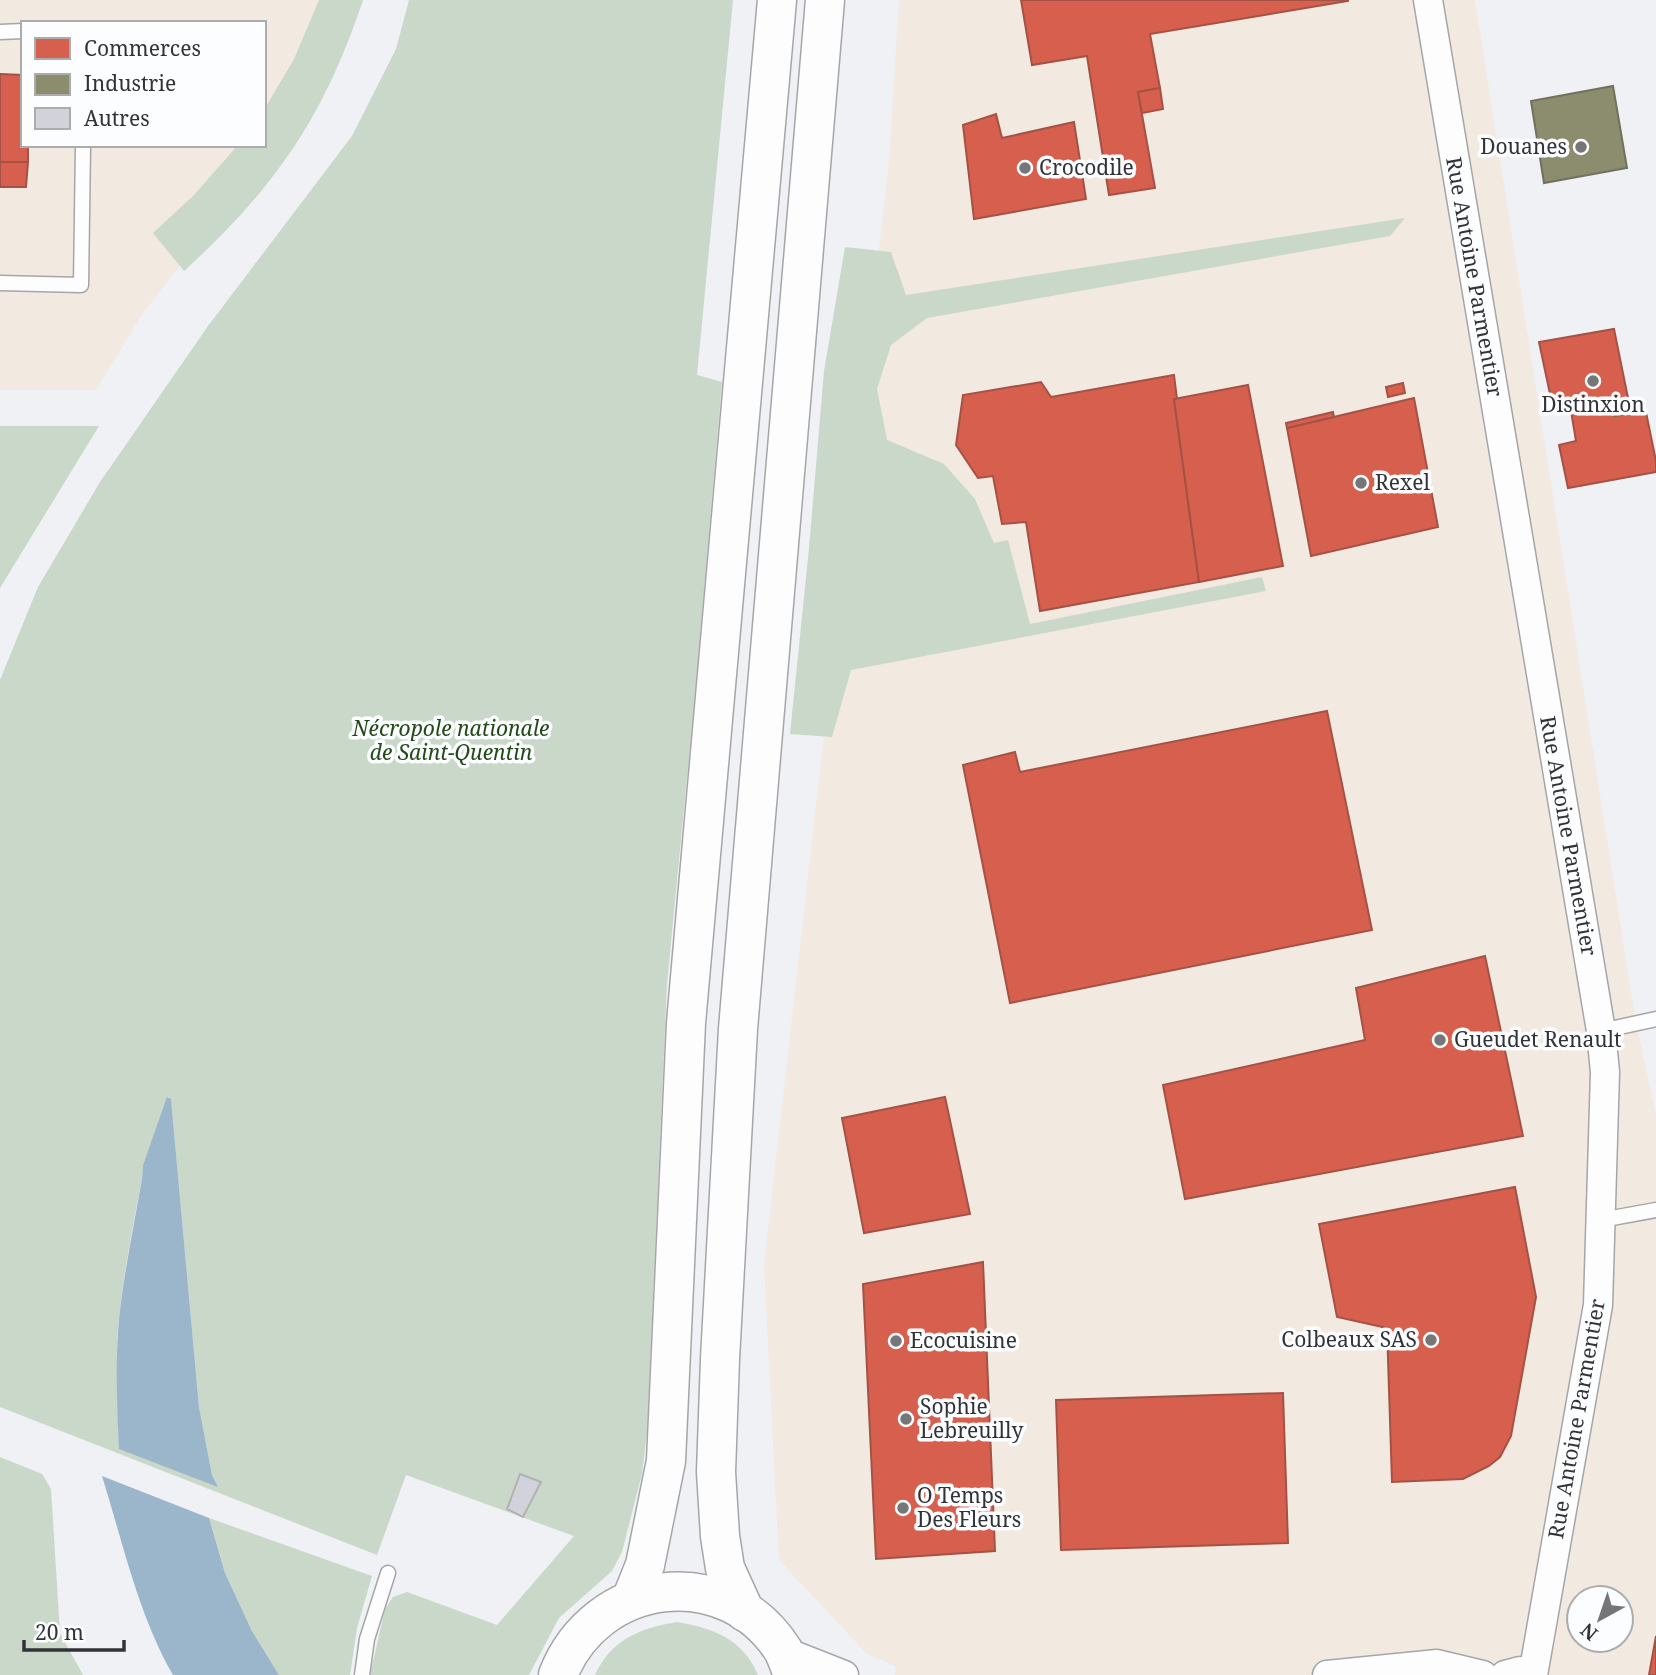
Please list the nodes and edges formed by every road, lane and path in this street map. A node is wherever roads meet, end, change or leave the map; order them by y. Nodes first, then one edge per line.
1 (777, 0) edge
2 (825, 0) edge
3 (1428, 0) edge
4 (0, 32) edge
5 (21, 32) edge
6 (83, 147) edge
7 (0, 283) edge
8 (1656, 1019) edge
9 (1601, 1031) junction
10 (1656, 1210) edge
11 (1601, 1220) junction
12 (388, 1573) dead end
13 (631, 1600) junction
14 (745, 1612) junction
15 (788, 1663) edge
16 (362, 1675) edge
17 (558, 1675) edge
18 (845, 1675) edge
19 (1327, 1675) edge
20 (1483, 1675) edge
21 (1505, 1675) edge
22 (1531, 1675) edge

1 - 13 main road
2 - 14 main road
3 - 9 street, Rue Antoine Parmentier
4 - 5 lane
6 - 7 lane
8 - 9 lane
9 - 11 street, Rue Antoine Parmentier
10 - 11 lane
11 - 22 street, Rue Antoine Parmentier
12 - 16 lane
13 - 14 main road
13 - 17 main road
14 - 15 main road
15 - 18 street
19 - 20 street
21 - 22 street

